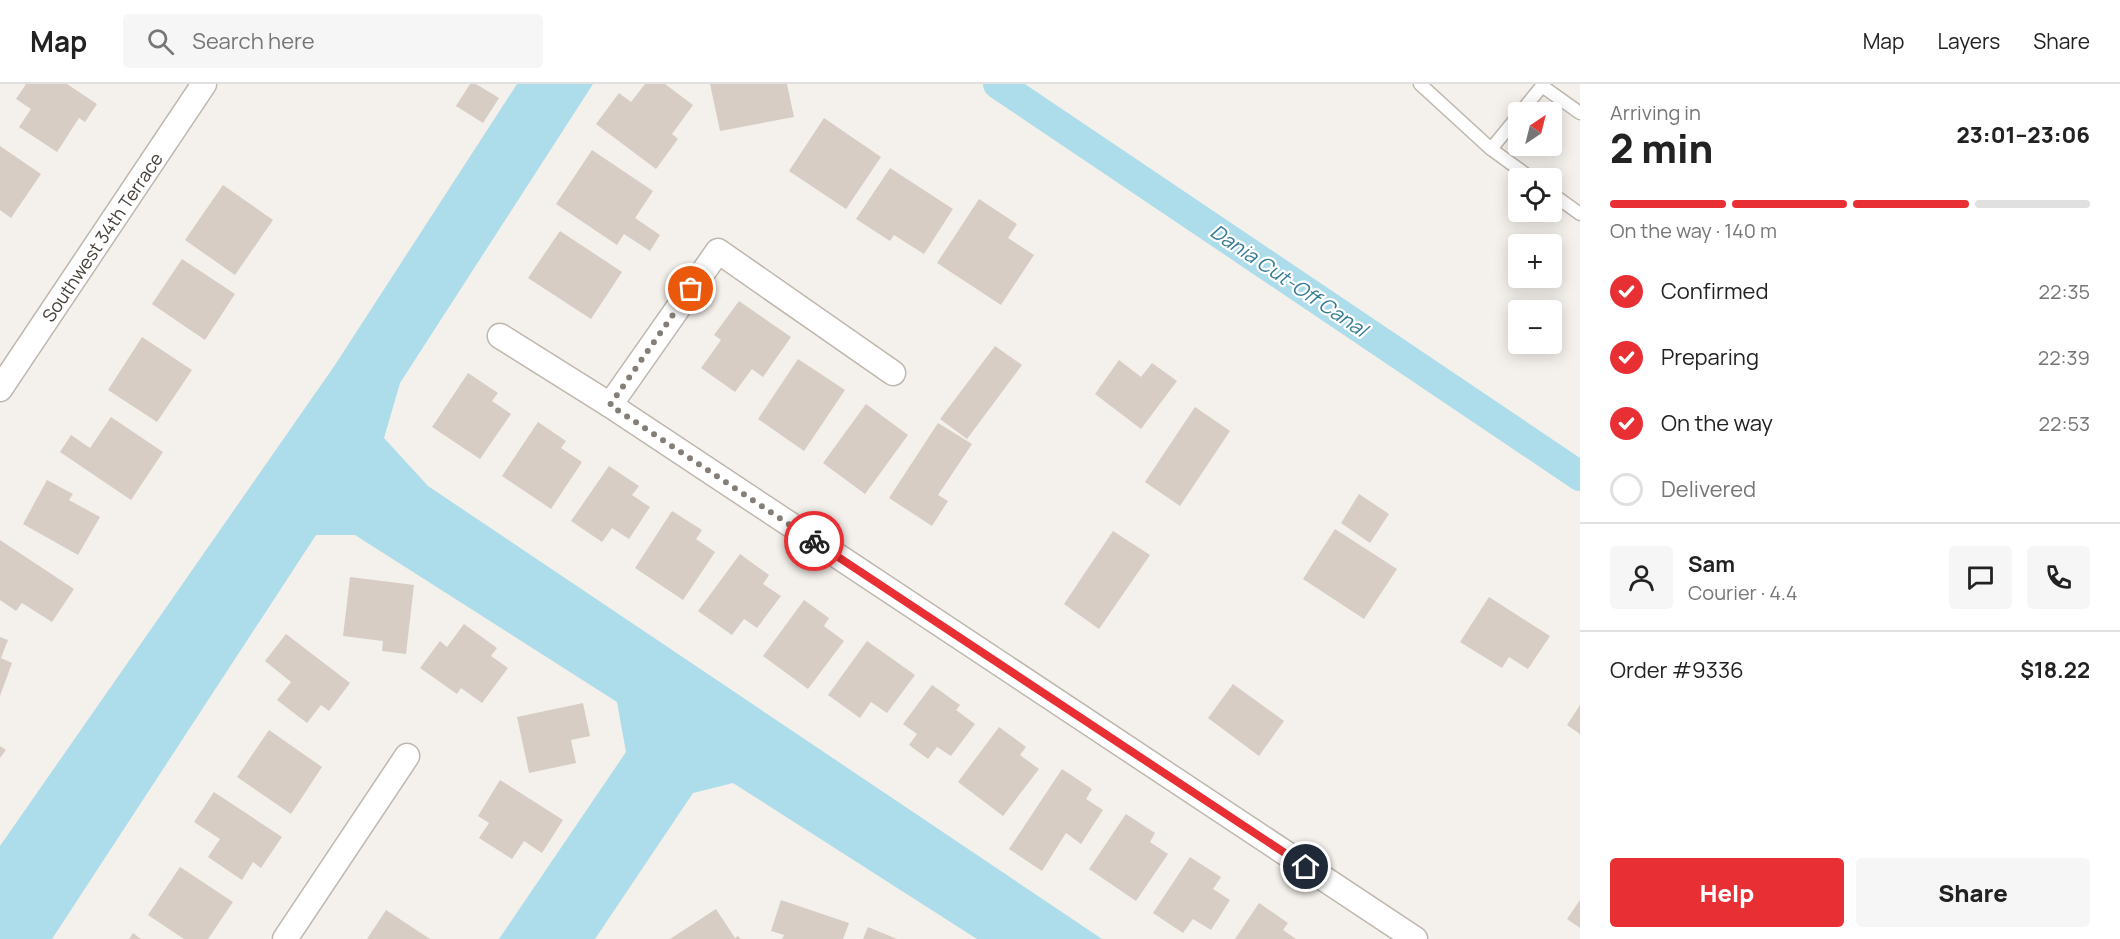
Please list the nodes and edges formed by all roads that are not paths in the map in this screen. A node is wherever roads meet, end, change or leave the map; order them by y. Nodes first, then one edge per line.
1 (204, 84) edge
2 (1420, 84) edge
3 (1529, 102) edge
4 (1580, 113) edge
5 (1508, 128) edge
6 (1491, 149) junction
7 (1517, 168) edge
8 (1562, 201) edge
9 (1580, 214) edge
10 (500, 336) dead end
11 (893, 373) dead end
12 (0, 389) edge
13 (610, 405) junction
14 (407, 756) dead end
15 (285, 939) edge
16 (1415, 939) edge

1 - 12 street, Southwest 34th Terrace
2 - 6 lane
3 - 4 lane
5 - 6 lane
6 - 7 lane
8 - 9 lane
10 - 13 street
11 - 13 street
13 - 16 street
14 - 15 street

